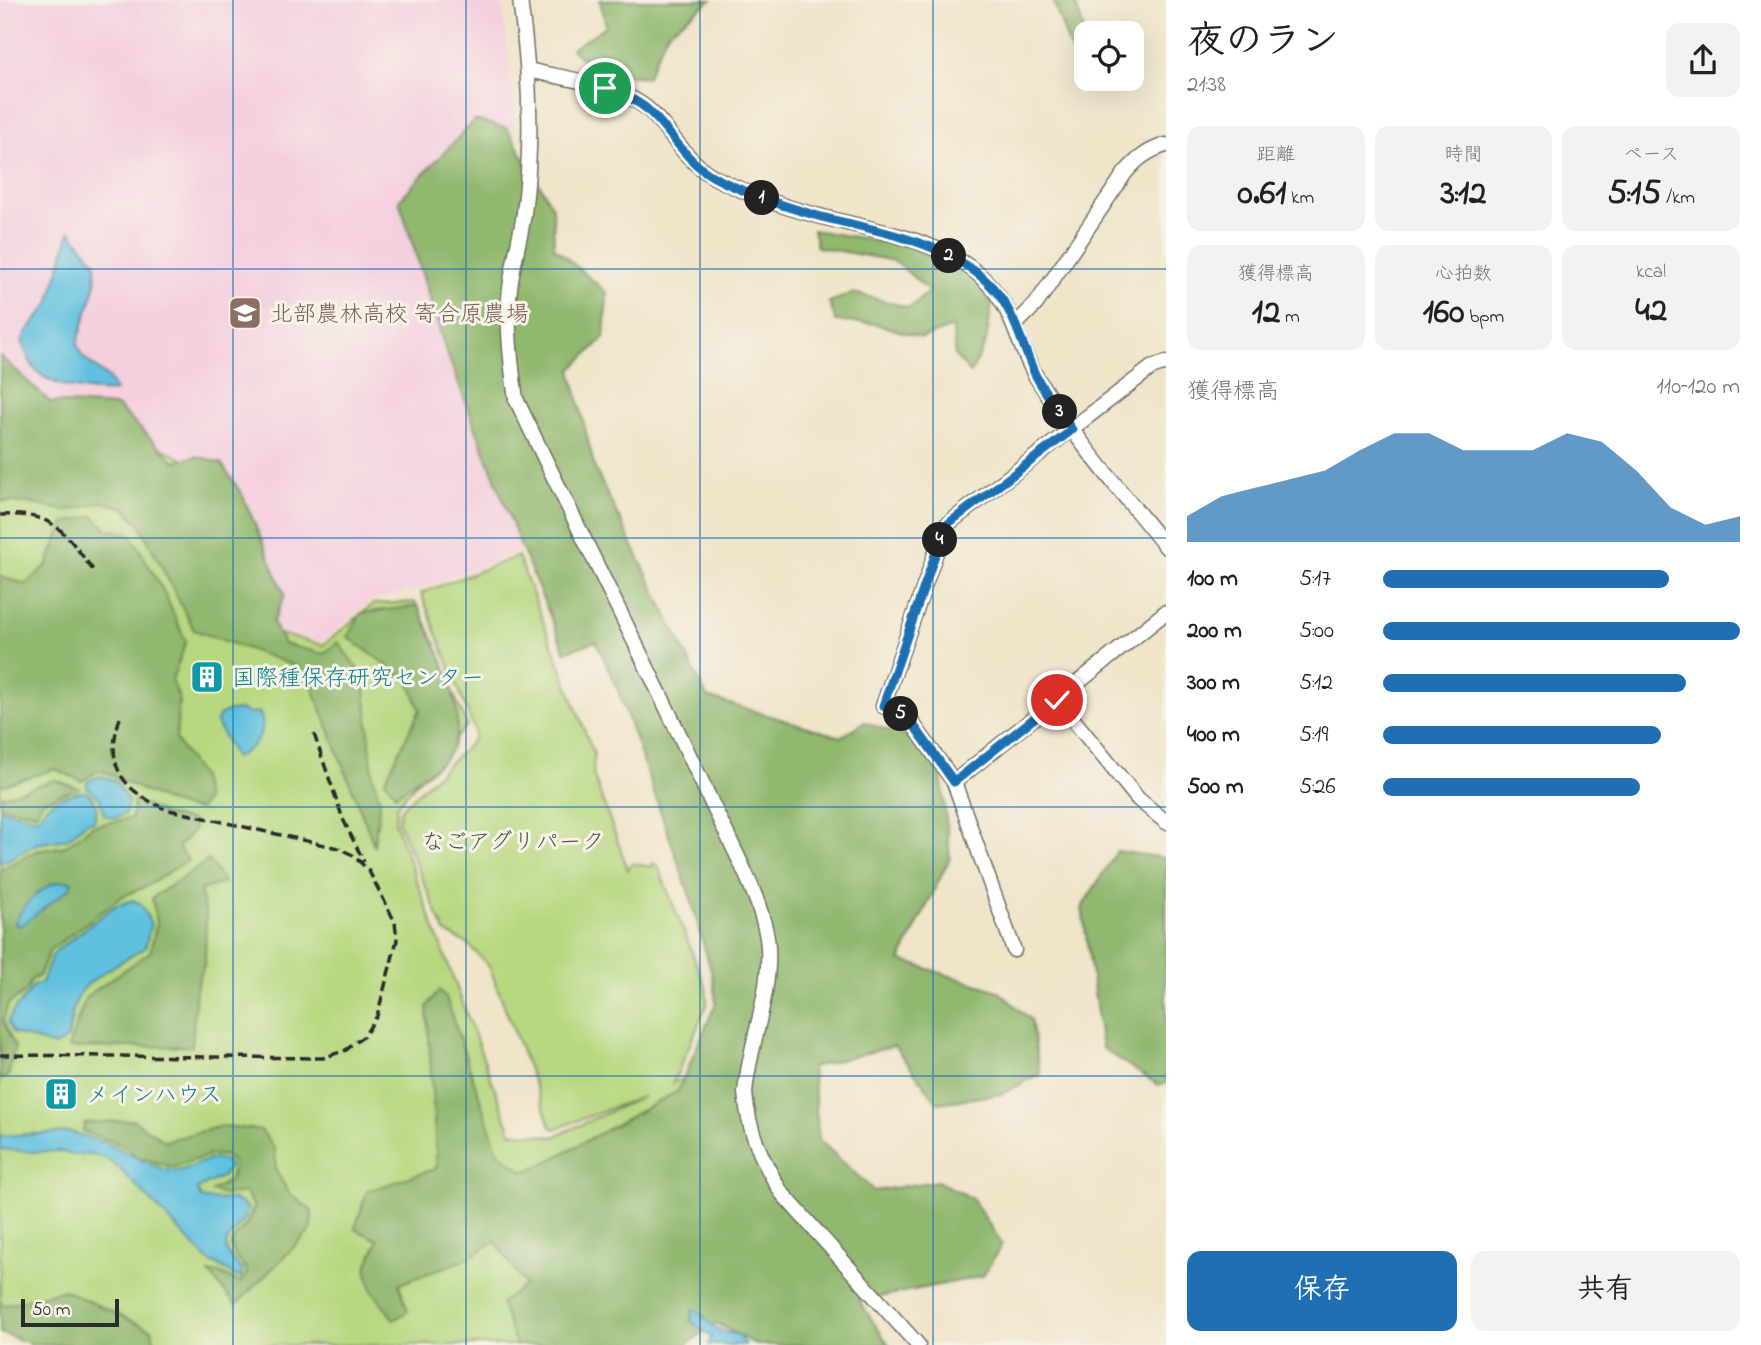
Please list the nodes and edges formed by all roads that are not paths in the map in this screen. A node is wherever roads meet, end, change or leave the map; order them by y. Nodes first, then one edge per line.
1 (520, 0) edge
2 (528, 70) junction
3 (1166, 145) edge
4 (1015, 325) junction
5 (1166, 363) edge
6 (1072, 430) junction
7 (1166, 547) edge
8 (1166, 612) edge
9 (1057, 700) junction
10 (954, 782) junction
11 (1166, 821) edge
12 (1014, 950) dead end
13 (919, 1345) edge

1 - 2 street
2 - 4 street
2 - 13 street
3 - 4 street
4 - 6 street
5 - 6 street
6 - 7 street
6 - 10 street
8 - 9 street
9 - 10 street
9 - 11 street
10 - 12 street

